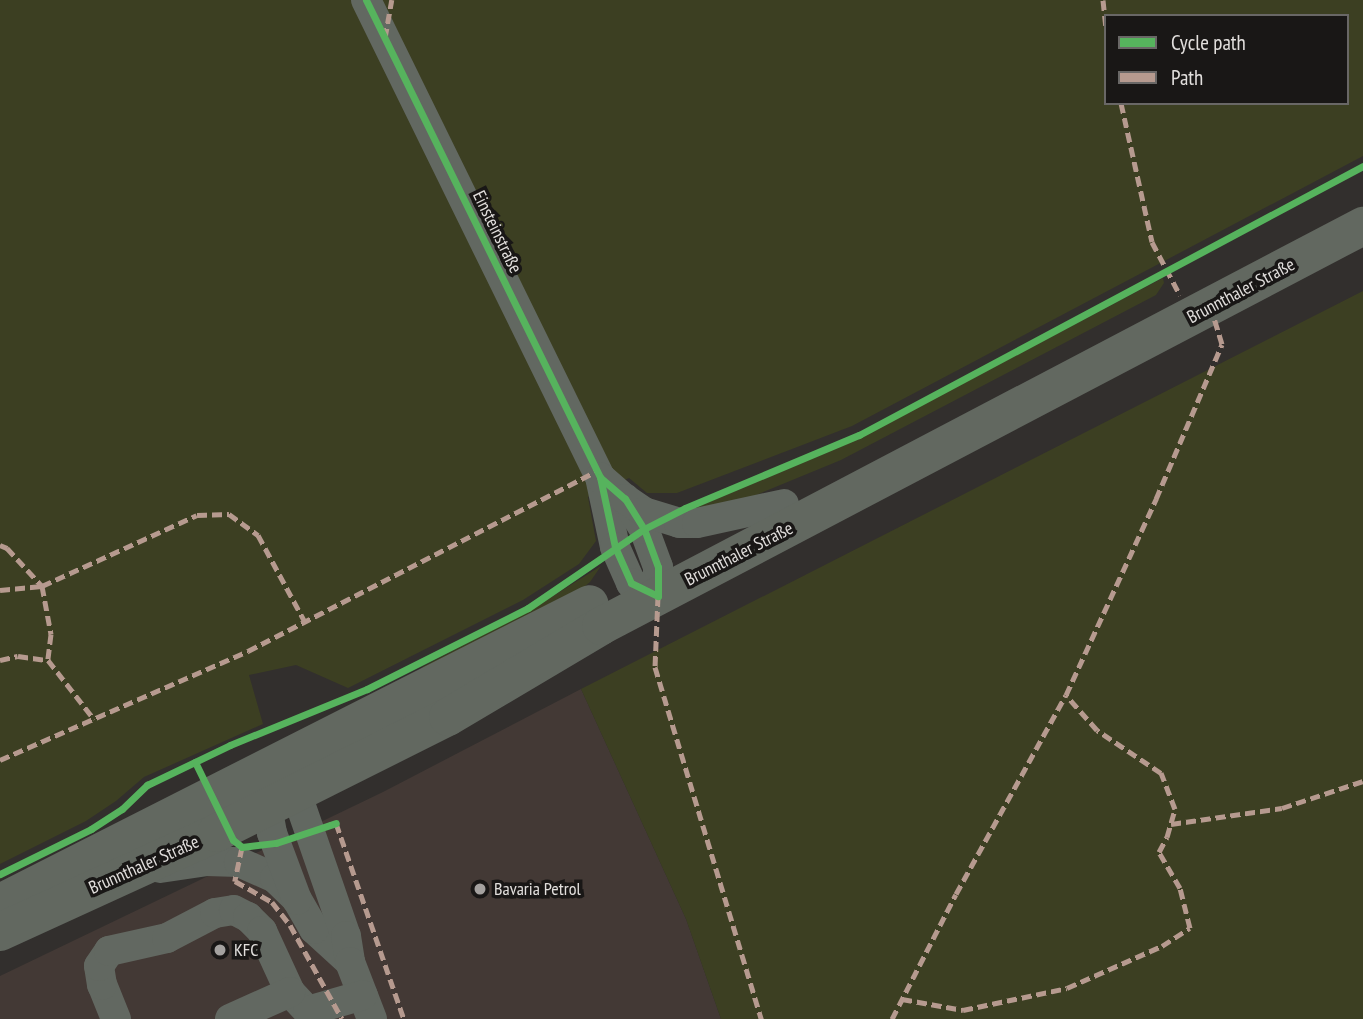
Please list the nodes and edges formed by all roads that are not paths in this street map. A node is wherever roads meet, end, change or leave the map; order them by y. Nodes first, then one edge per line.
1 (366, 0) edge
2 (1363, 197) edge
3 (1363, 226) edge
4 (600, 477) junction
5 (625, 499) junction
6 (784, 504) junction
7 (649, 582) junction
8 (266, 769) junction
9 (281, 800) junction
10 (122, 875) junction
11 (298, 900) junction
12 (0, 903) edge
13 (0, 932) edge
14 (350, 962) junction
15 (290, 992) junction
16 (367, 1007) edge
17 (116, 1019) edge
18 (230, 1019) edge

1 - 4 street, Einsteinstraße
2 - 6 main road, Brunnthaler Straße
3 - 7 main road, Brunnthaler Straße
4 - 5 street, Einsteinstraße
4 - 7 street, Einsteinstraße
5 - 6 street, Einsteinstraße
5 - 7 street, Einsteinstraße
6 - 7 main road, Brunnthaler Straße
7 - 8 main road, Brunnthaler Straße
7 - 9 main road, Brunnthaler Straße
8 - 9 street
8 - 12 main road, Brunnthaler Straße
9 - 10 main road, Brunnthaler Straße
9 - 11 street
9 - 14 street
10 - 11 street
10 - 13 main road, Brunnthaler Straße
11 - 14 street
14 - 16 street
15 - 16 street
15 - 17 street
15 - 18 street

